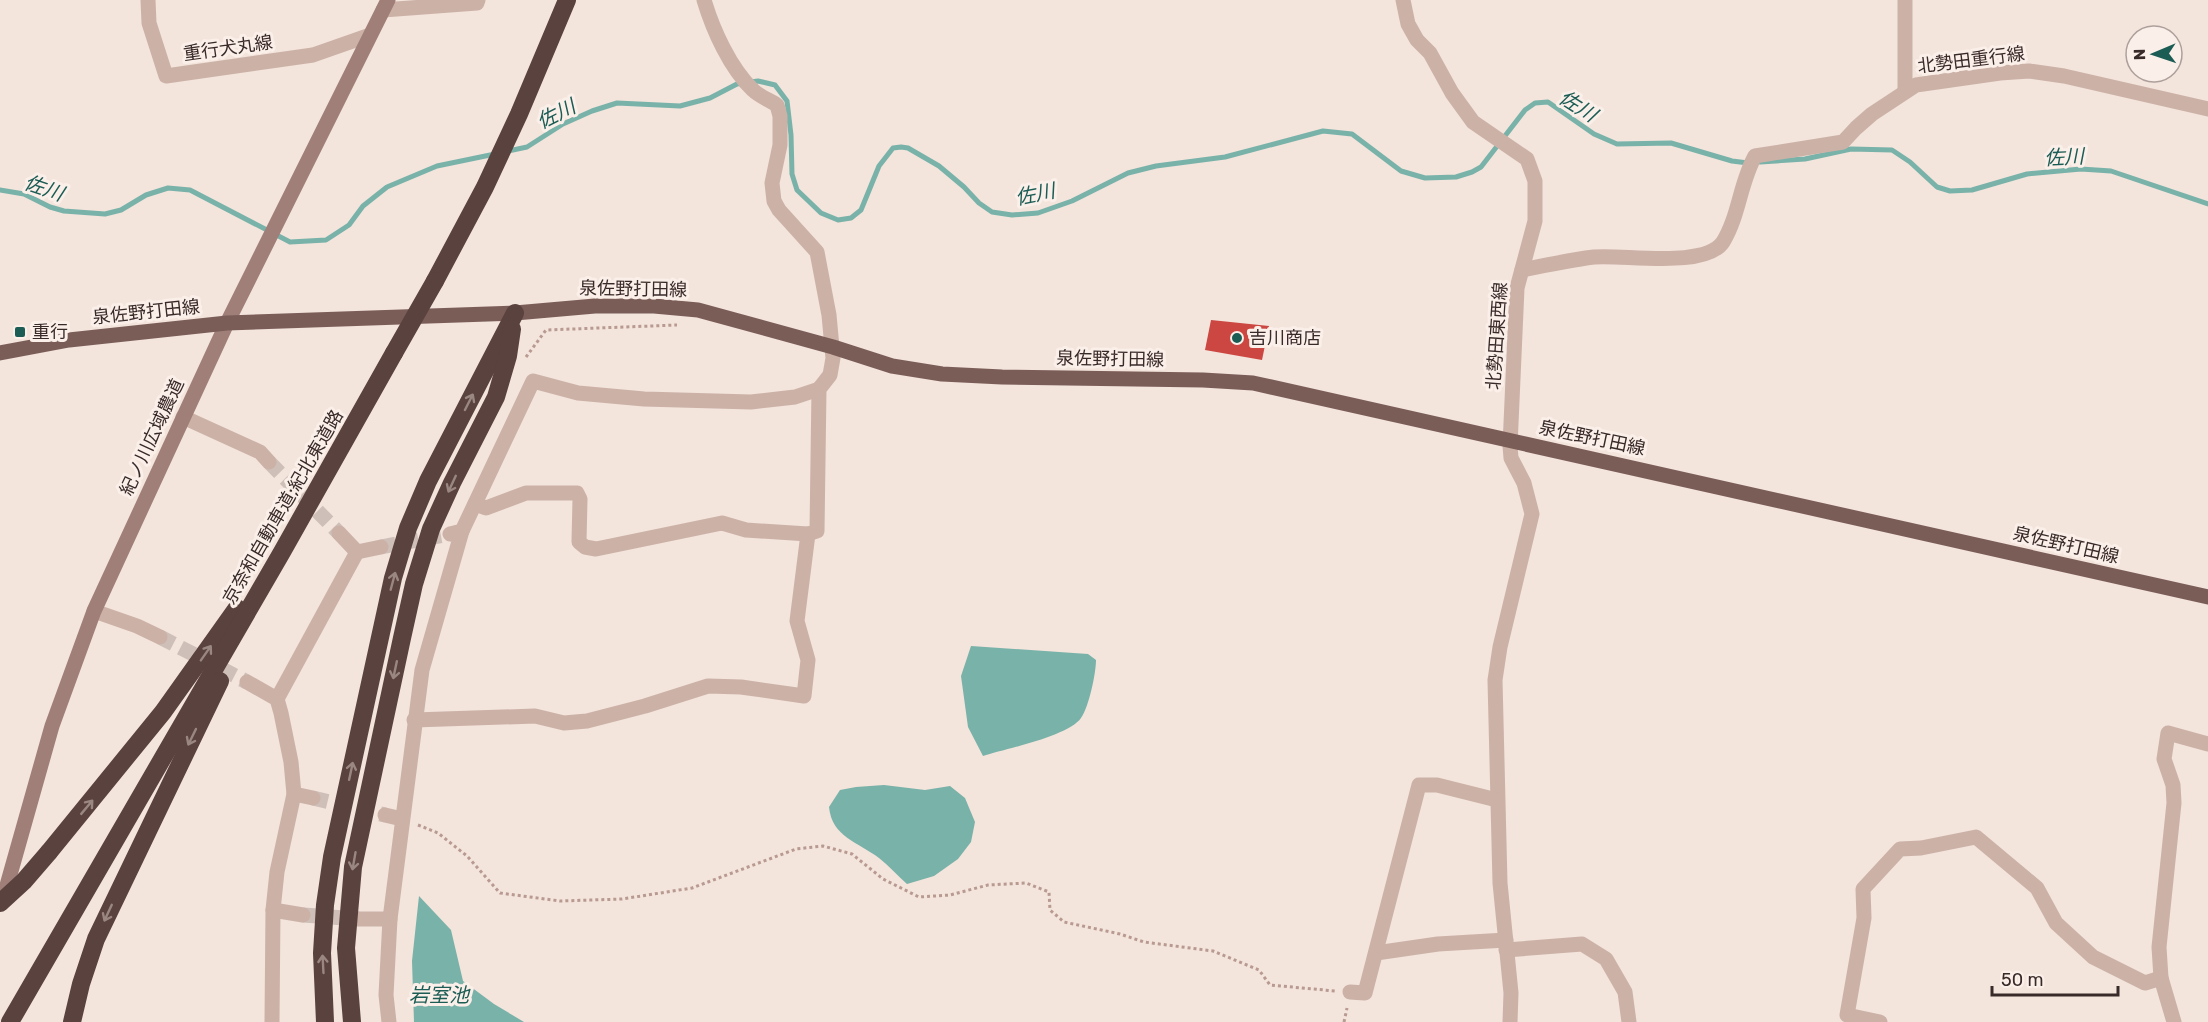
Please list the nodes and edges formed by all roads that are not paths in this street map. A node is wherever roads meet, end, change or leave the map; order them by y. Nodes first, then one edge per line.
1 (148, 0) edge
2 (478, 0) edge
3 (567, 0) edge
4 (704, 0) edge
5 (1403, 0) edge
6 (1905, 0) edge
7 (386, 5) edge
8 (370, 35) junction
9 (1905, 91) junction
10 (2208, 109) edge
11 (1522, 270) junction
12 (515, 313) junction
13 (227, 323) junction
14 (833, 347) junction
15 (0, 353) edge
16 (819, 389) junction
17 (372, 393) junction
18 (183, 417) junction
19 (1510, 440) junction
20 (269, 462) tunnel mouth
21 (475, 504) junction
22 (339, 533) tunnel mouth
23 (808, 534) junction
24 (381, 547) tunnel mouth
25 (282, 552) junction
26 (357, 552) junction
27 (2208, 597) edge
28 (94, 611) junction
29 (160, 637) tunnel mouth
30 (247, 682) tunnel mouth
31 (276, 699) junction
32 (414, 720) junction
33 (2208, 744) edge
34 (294, 794) junction
35 (312, 798) tunnel mouth
36 (1497, 800) junction
37 (386, 815) tunnel mouth
38 (402, 819) junction
39 (0, 903) edge
40 (0, 909) edge
41 (273, 910) junction
42 (303, 915) tunnel mouth
43 (359, 919) tunnel mouth
44 (390, 919) junction
45 (1506, 945) junction
46 (1376, 953) junction
47 (2161, 978) junction
48 (1350, 992) road end
49 (10, 1022) edge
50 (72, 1022) edge
51 (272, 1022) edge
52 (327, 1022) edge
53 (352, 1022) edge
54 (389, 1022) edge
55 (1510, 1022) edge
56 (1629, 1022) edge
57 (1880, 1022) edge
58 (2174, 1022) edge

1 - 8 street, 重行犬丸線
2 - 7 street
3 - 17 highway, 京奈和自動車道;紀北東道路, bridge
4 - 14 street
5 - 11 street, 北勢田東西線
6 - 9 street
7 - 8 street, 紀ノ川広域農道
8 - 13 street, 紀ノ川広域農道
9 - 10 street, 北勢田重行線
9 - 11 street, 北勢田重行線
11 - 19 street, 北勢田東西線
12 - 13 main road, 泉佐野打田線
12 - 14 main road, 泉佐野打田線
52 -> 12 highway
12 -> 53 highway
13 - 15 main road, 泉佐野打田線
13 - 18 street, 紀ノ川広域農道
14 - 16 street
14 - 19 main road, 泉佐野打田線
16 - 21 street
16 - 23 street
17 - 25 highway, 京奈和自動車道;紀北東道路
39 -> 17 highway, bridge
18 - 20 street
18 - 28 street, 紀ノ川広域農道
19 - 27 main road, 泉佐野打田線
19 - 36 street, 北勢田東西線
21 - 23 street
21 - 32 street
22 - 26 street
23 - 32 street
24 - 26 street
25 - 49 highway, 京奈和自動車道;紀北東道路
25 -> 50 highway
26 - 31 street
28 - 29 street
28 - 40 street, 紀ノ川広域農道
30 - 31 street
31 - 34 street
32 - 38 street
33 - 47 street
34 - 35 street
34 - 41 street
36 - 45 street, 北勢田東西線
36 - 46 street
37 - 38 street
38 - 44 street
41 - 42 street
41 - 51 street
43 - 44 street
44 - 54 street
45 - 46 street
45 - 55 street, 北勢田東西線
45 - 56 street
46 - 48 street
47 - 57 street
47 - 58 street

